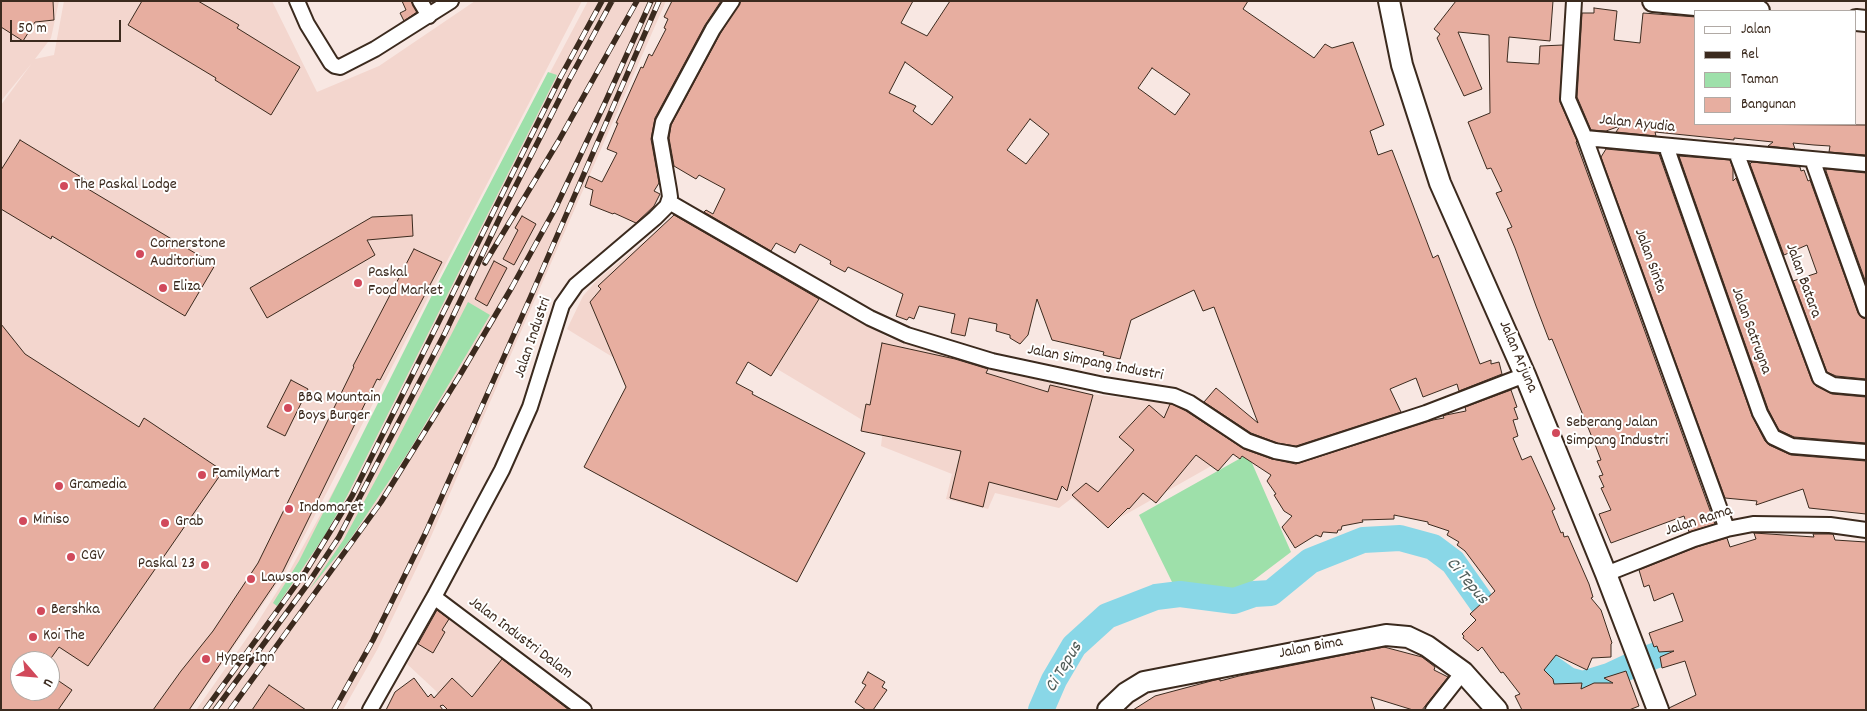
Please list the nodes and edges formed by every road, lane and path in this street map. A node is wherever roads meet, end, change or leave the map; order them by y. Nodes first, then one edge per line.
1 (297, 1) edge
2 (420, 1) edge
3 (451, 1) edge
4 (732, 1) edge
5 (1389, 1) edge
6 (1574, 1) edge
7 (1653, 1) edge
8 (1748, 10) edge
9 (429, 16) junction
10 (1585, 138) junction
11 (1666, 146) junction
12 (1736, 152) junction
13 (1812, 159) junction
14 (1866, 164) edge
15 (668, 202) junction
16 (1866, 310) edge
17 (1525, 375) junction
18 (1866, 388) edge
19 (1866, 452) edge
20 (1727, 529) junction
21 (1866, 530) edge
22 (1606, 574) junction
23 (434, 597) junction
24 (1463, 672) junction
25 (370, 710) edge
26 (584, 710) edge
27 (1108, 710) edge
28 (1433, 710) edge
29 (1497, 710) edge
30 (1658, 710) edge

1 - 9 street
2 - 9 street
3 - 9 street
4 - 15 street
5 - 17 main road, Jalan Arjuna
6 - 10 street, Jalan Sinta
7 - 8 main road
10 - 11 street, Jalan Ayudia
10 - 20 street, Jalan Sinta
11 - 12 street, Jalan Ayudia
11 - 19 street, Jalan Satrugna
12 - 13 street, Jalan Ayudia
12 - 18 street, Jalan Batara
13 - 14 street, Jalan Ayudia
13 - 16 street
15 - 17 street, Jalan Simpang Industri
15 - 23 street, Jalan Industri
17 - 22 main road, Jalan Arjuna
20 - 21 street, Jalan Rama
20 - 22 street, Jalan Rama
22 - 30 main road, Jalan Arjuna
23 - 25 street, Jalan Industri
23 - 26 street, Jalan Industri Dalam
24 - 27 main road, Jalan Bima
24 - 28 street
24 - 29 main road, Jalan Bima

